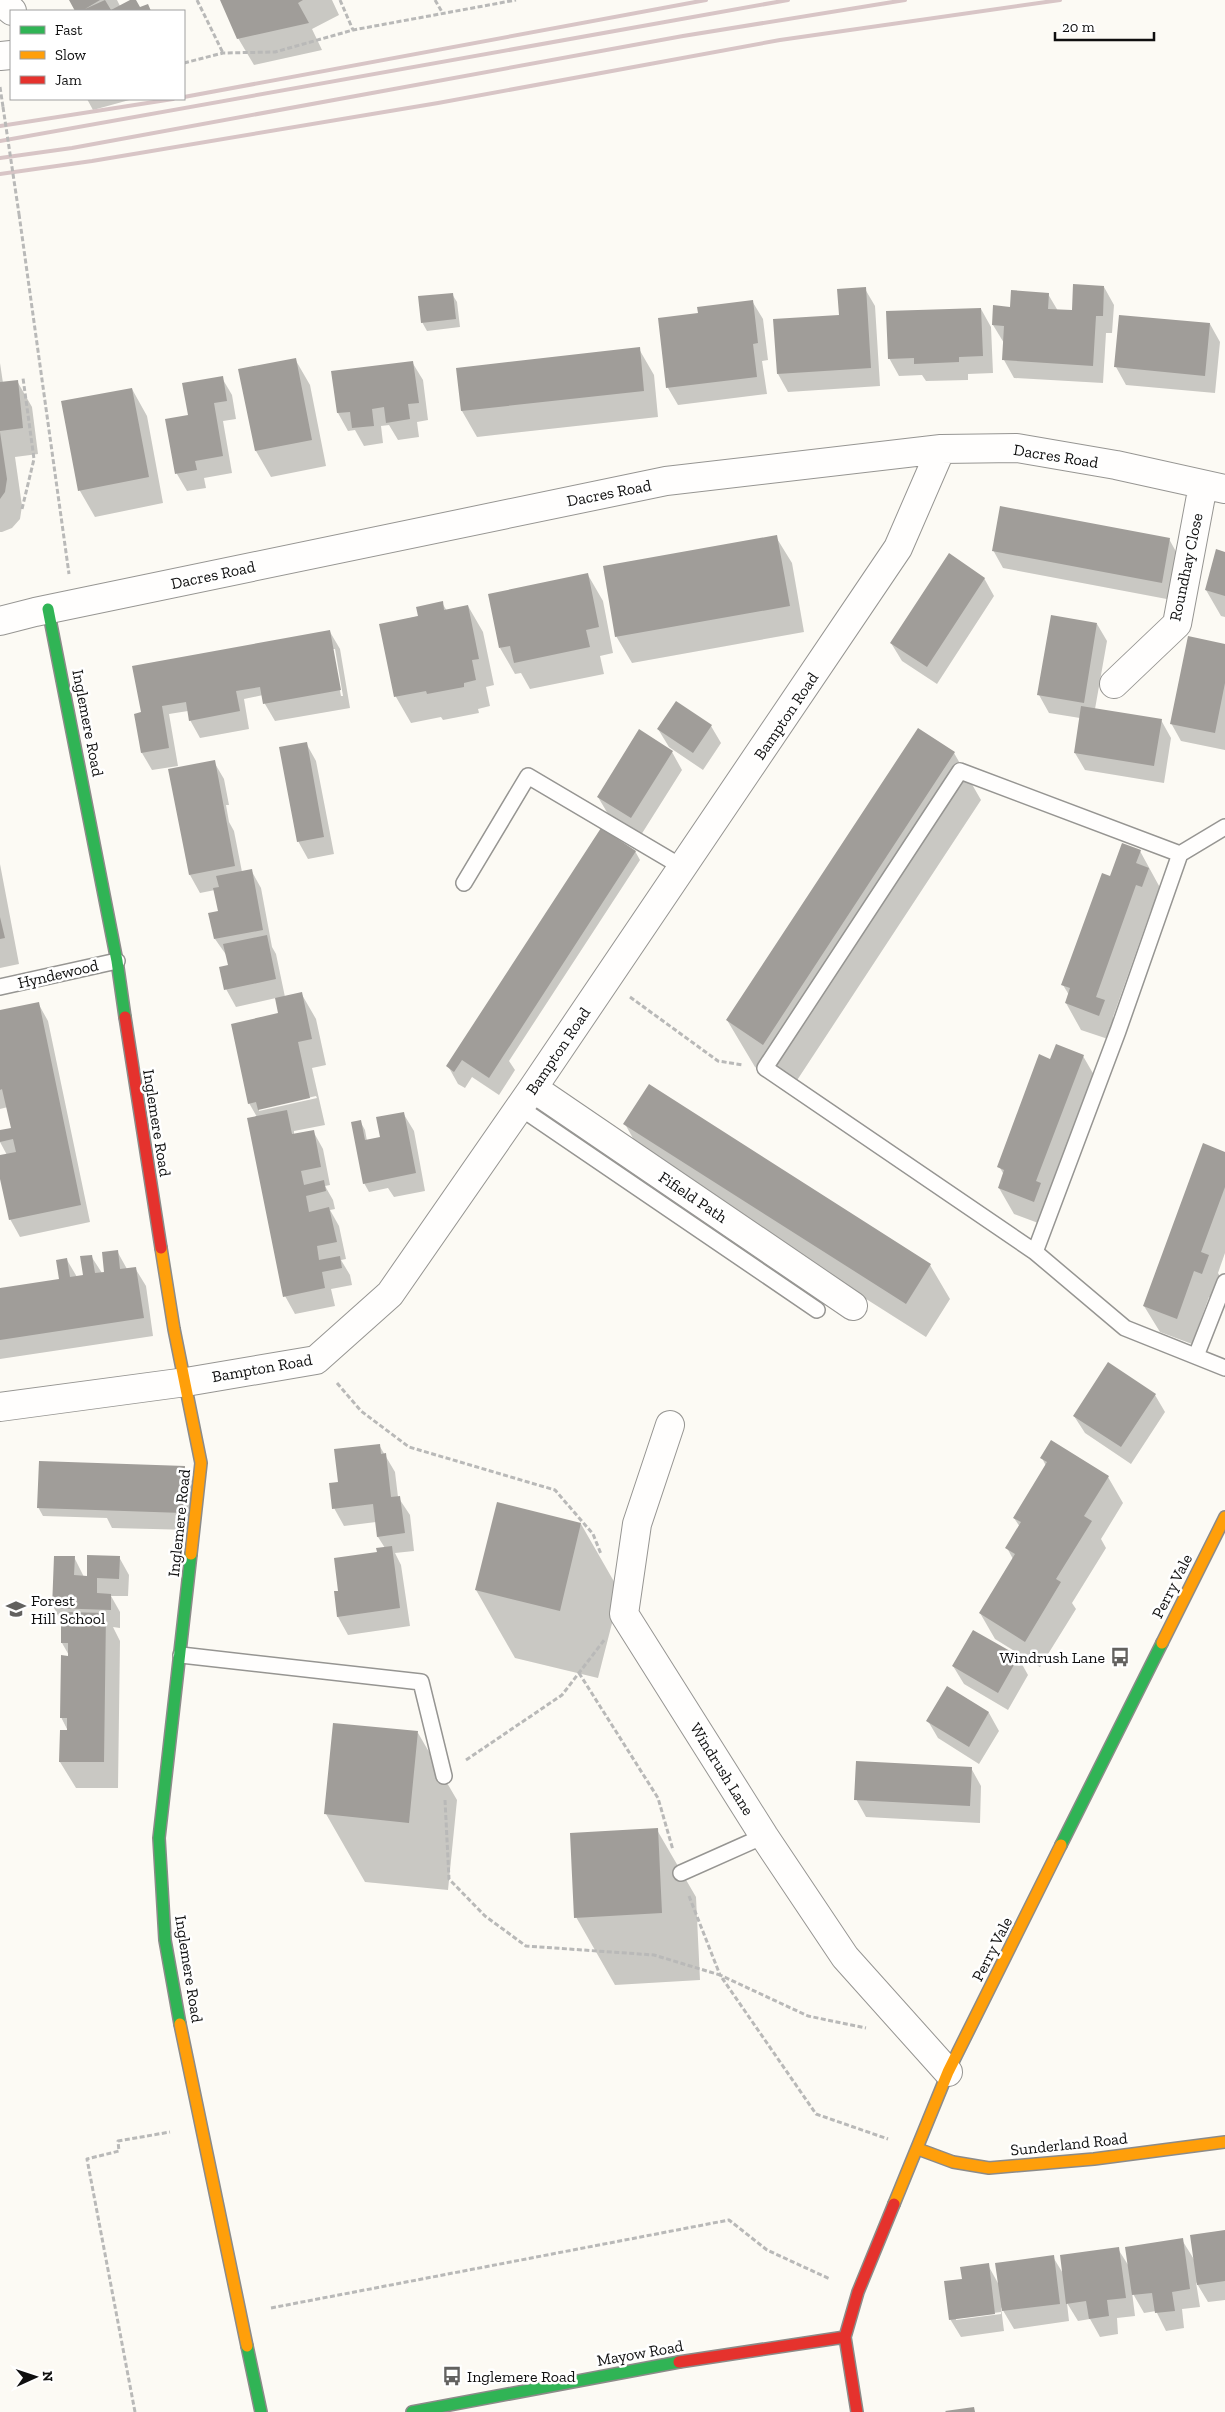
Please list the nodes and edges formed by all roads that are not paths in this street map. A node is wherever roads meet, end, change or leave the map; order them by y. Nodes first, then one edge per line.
1 (0, 2) edge
2 (11, 10) edge
3 (941, 449) junction
4 (1214, 487) edge
5 (61, 607) junction
6 (0, 622) edge
7 (1114, 684) dead end
8 (1225, 827) edge
9 (1180, 854) junction
10 (682, 867) junction
11 (464, 883) dead end
12 (117, 961) junction
13 (0, 987) edge
14 (526, 1098) junction
15 (1035, 1252) junction
16 (1225, 1282) edge
17 (853, 1306) dead end
18 (817, 1310) dead end
19 (1196, 1356) junction
20 (1225, 1368) edge
21 (186, 1382) junction
22 (0, 1407) edge
23 (670, 1425) dead end
24 (1225, 1517) edge
25 (181, 1654) junction
26 (444, 1776) road end
27 (764, 1836) junction
28 (680, 1873) road end
29 (948, 2072) junction
30 (1225, 2142) edge
31 (918, 2149) junction
32 (844, 2337) junction
33 (260, 2412) edge
34 (412, 2412) edge
35 (857, 2412) edge

1 - 2 street
3 - 4 street, Dacres Road
3 - 5 street, Dacres Road
3 - 10 street, Bampton Road
4 - 7 street, Roundhay Close
5 - 6 street, Dacres Road
5 - 12 street, Inglemere Road
8 - 9 lane
9 - 15 lane
9 - 15 lane
10 - 11 lane
10 - 14 street, Bampton Road
12 - 13 lane, Hyndewood
12 - 21 street, Inglemere Road
14 - 17 street, Fifield Path
14 - 18 lane
14 - 21 street, Bampton Road
15 - 19 lane
16 - 19 lane
19 - 20 lane
21 - 22 street, Bampton Road
21 - 25 street, Inglemere Road
23 - 27 street, Windrush Lane
24 - 29 street, Perry Vale
25 - 26 lane
25 - 33 street, Inglemere Road
27 - 28 lane
27 - 29 street, Windrush Lane
29 - 31 street, Perry Vale
30 - 31 street, Sunderland Road
31 - 32 street, Perry Vale
32 - 34 street, Mayow Road
32 - 35 street, Perry Vale

